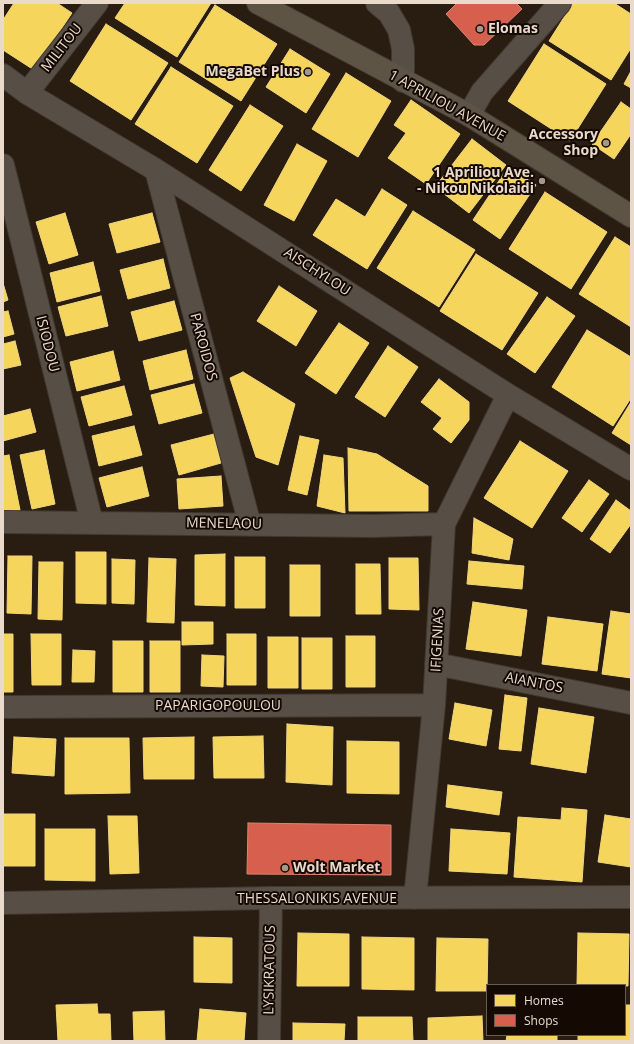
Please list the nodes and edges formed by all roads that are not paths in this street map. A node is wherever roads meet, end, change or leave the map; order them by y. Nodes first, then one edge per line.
1 (97, 3) edge
2 (258, 3) edge
3 (377, 3) edge
4 (560, 3) edge
5 (3, 75) edge
6 (403, 81) junction
7 (27, 93) junction
8 (469, 115) junction
9 (3, 165) edge
10 (156, 170) junction
11 (629, 210) edge
12 (508, 395) junction
13 (631, 469) edge
14 (3, 522) edge
15 (92, 523) junction
16 (444, 524) junction
17 (250, 525) junction
18 (436, 664) junction
19 (631, 703) edge
20 (434, 704) junction
21 (3, 707) edge
22 (631, 897) edge
23 (271, 898) junction
24 (415, 898) junction
25 (3, 903) edge
26 (269, 1041) edge

1 - 7 street, MILITOU
2 - 6 main road, 1 APRILIOU AVENUE
3 - 6 street
4 - 8 street
5 - 7 street, AISCHYLOU
6 - 8 main road, 1 APRILIOU AVENUE
7 - 10 street, AISCHYLOU
8 - 11 main road, 1 APRILIOU AVENUE
9 - 15 street, ISIODOU
10 - 12 street, AISCHYLOU
10 - 17 street, PAROIDOS
12 - 13 street, AISCHYLOU
12 - 16 street, IFIGENIAS
14 - 15 street, MENELAOU
15 - 17 street, MENELAOU
16 - 17 street, MENELAOU
16 - 18 street, IFIGENIAS
18 - 19 street, AIANTOS
18 - 20 street, IFIGENIAS
20 - 21 street, PAPARIGOPOULOU
20 - 24 street, IFIGENIAS
22 - 24 street, THESSALONIKIS AVENUE
23 - 24 street, THESSALONIKIS AVENUE
23 - 25 street, THESSALONIKIS AVENUE
23 - 26 street, LYSIKRATOUS

